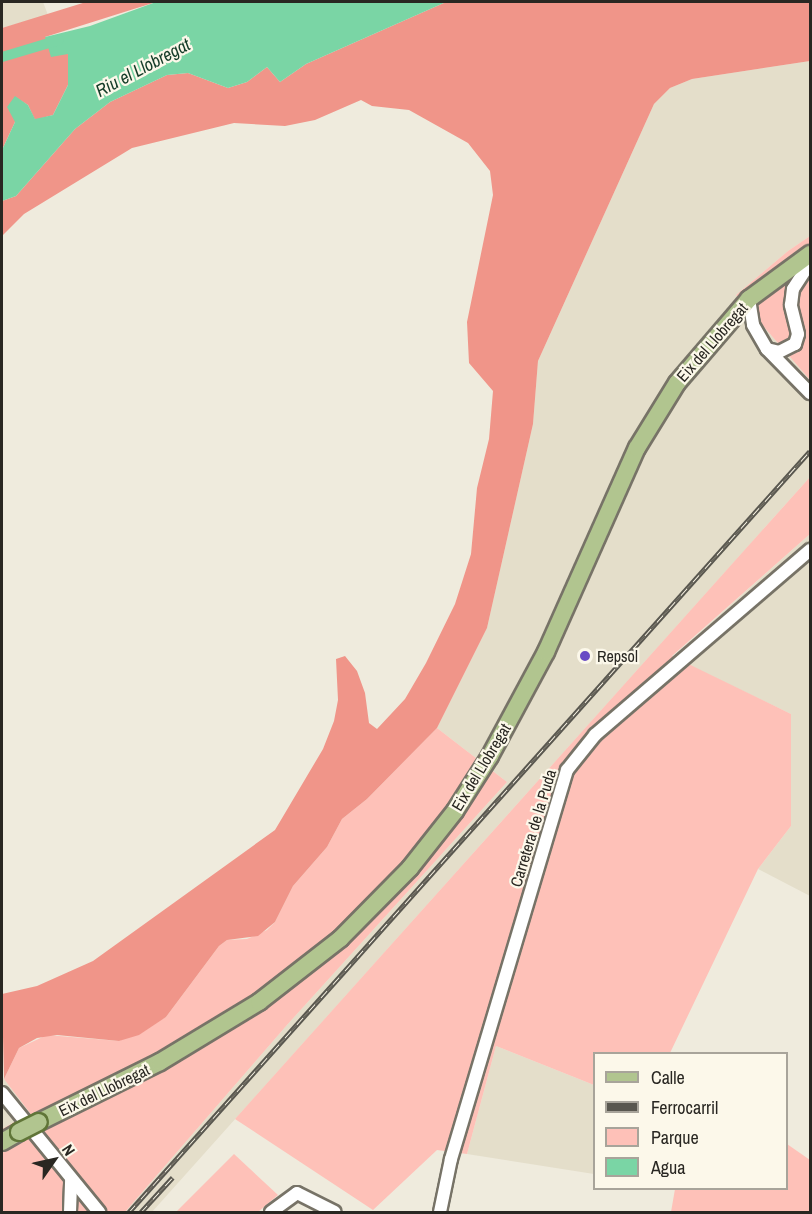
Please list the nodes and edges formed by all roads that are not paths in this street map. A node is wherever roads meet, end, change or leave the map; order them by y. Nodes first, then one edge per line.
1 (810, 254) edge
2 (810, 263) edge
3 (749, 299) junction
4 (795, 344) junction
5 (767, 349) junction
6 (798, 380) junction
7 (810, 393) edge
8 (810, 550) edge
9 (2, 1093) edge
10 (2, 1142) edge
11 (71, 1179) junction
12 (70, 1212) edge
13 (99, 1212) edge
14 (271, 1212) edge
15 (335, 1212) edge
16 (441, 1212) edge

1 - 3 main road, Eix del Llobregat
2 - 4 street
3 - 5 street
3 - 10 main road, Eix del Llobregat, bridge
4 - 5 street
4 - 6 street
5 - 6 street
6 - 7 street
8 - 16 street, Carretera de la Puda
9 - 11 street
11 - 12 street
11 - 13 street
14 - 15 street

